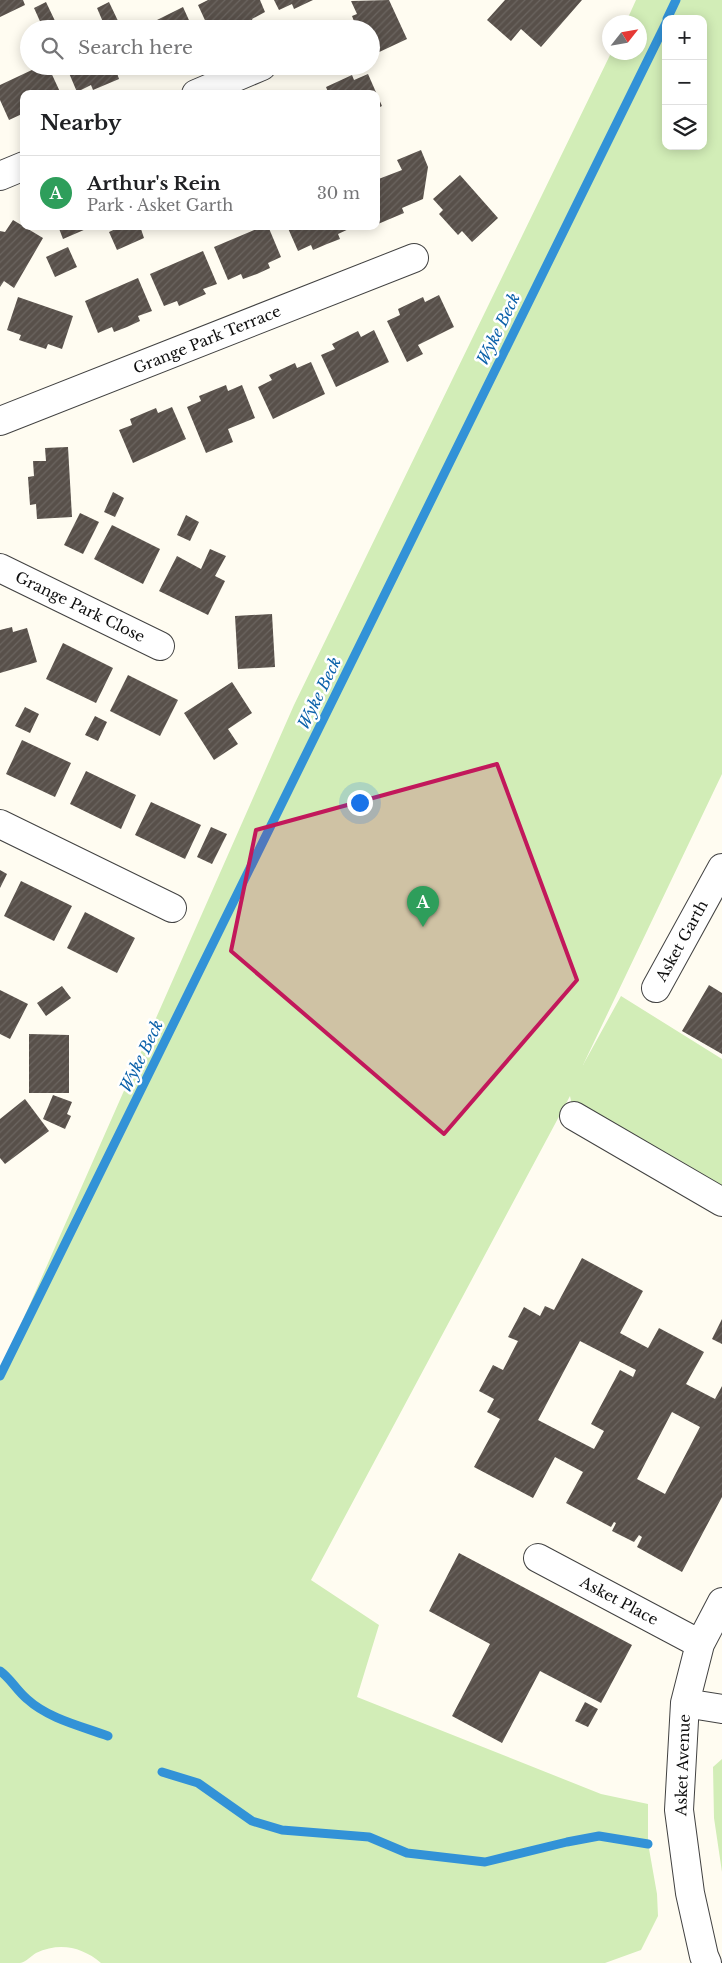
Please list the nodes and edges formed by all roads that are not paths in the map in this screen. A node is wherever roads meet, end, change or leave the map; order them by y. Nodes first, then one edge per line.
1 (241, 75) edge
2 (205, 90) edge
3 (20, 168) edge
4 (0, 176) edge
5 (414, 258) dead end
6 (0, 421) edge
7 (0, 568) edge
8 (160, 646) dead end
9 (0, 824) edge
10 (722, 868) edge
11 (172, 908) dead end
12 (656, 988) dead end
13 (574, 1116) dead end
14 (722, 1202) edge
15 (538, 1558) dead end
16 (722, 1602) edge
17 (700, 1644) junction
18 (685, 1702) junction
19 (722, 1709) edge
20 (698, 1961) edge

1 - 2 street
3 - 4 street
5 - 6 street, Grange Park Terrace
7 - 8 street, Grange Park Close
9 - 11 street
10 - 12 street, Asket Garth
13 - 14 street
15 - 17 street, Asket Place
16 - 17 street, Asket Avenue
17 - 18 street, Asket Avenue
18 - 19 street
18 - 20 street, Asket Avenue

